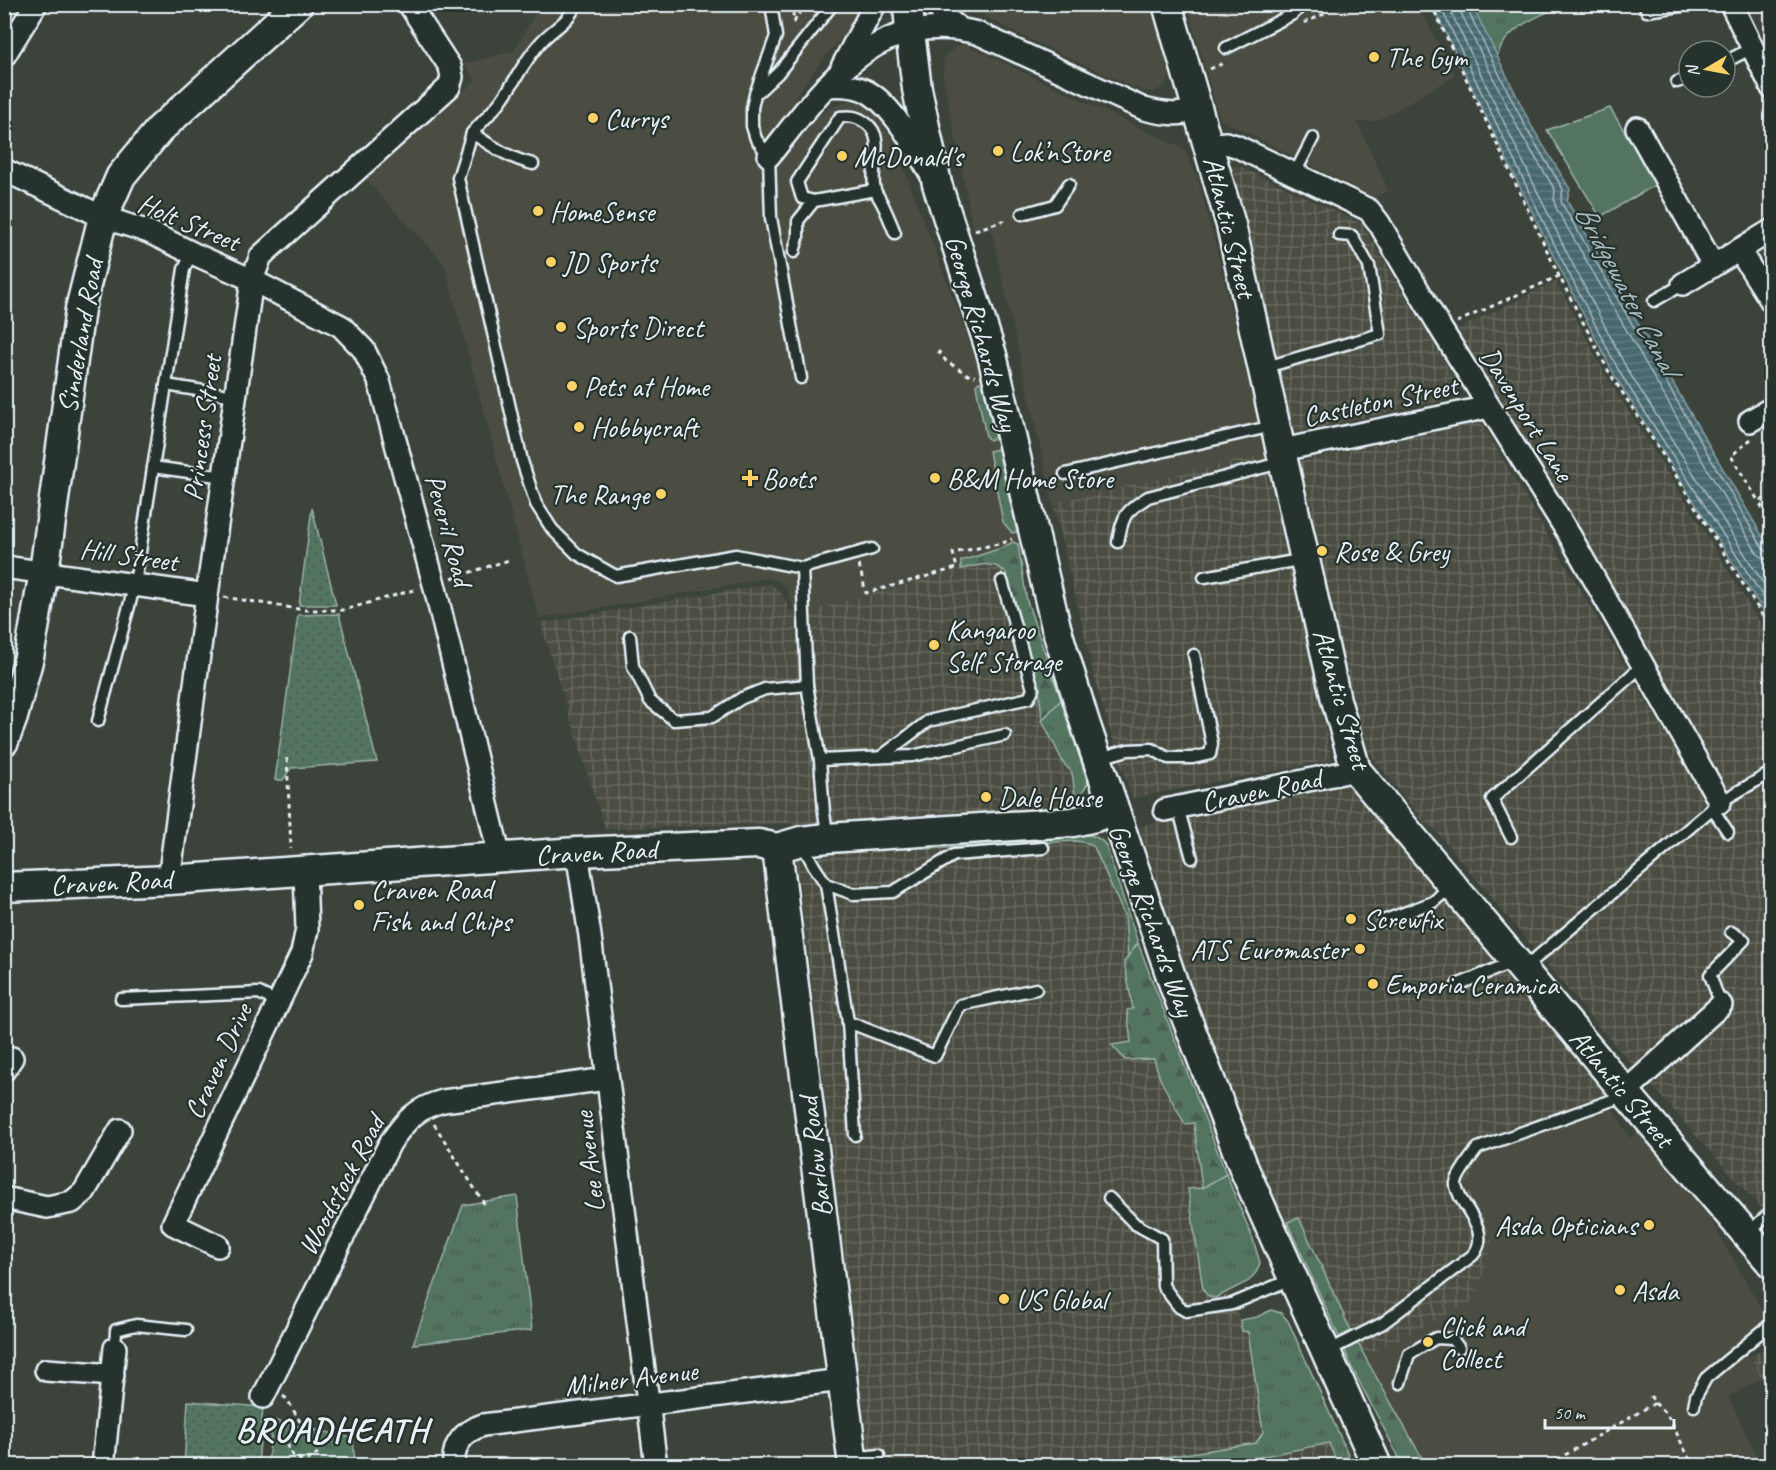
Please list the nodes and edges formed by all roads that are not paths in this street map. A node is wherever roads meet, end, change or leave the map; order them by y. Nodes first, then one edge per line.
1 (36, 4) edge
2 (298, 4) edge
3 (409, 4) edge
4 (576, 4) edge
5 (771, 4) edge
6 (832, 4) edge
7 (875, 4) edge
8 (936, 4) edge
9 (1167, 4) edge
10 (1298, 4) edge
11 (1644, 4) edge
12 (1694, 4) edge
13 (1731, 4) edge
14 (909, 18) edge
15 (960, 29) junction
16 (1226, 48) dead end
17 (1752, 48) junction
18 (4, 56) edge
19 (1737, 56) edge
20 (832, 79) junction
21 (1772, 88) edge
22 (755, 94) junction
23 (1199, 110) junction
24 (1637, 128) dead end
25 (472, 133) junction
26 (1313, 138) dead end
27 (1209, 145) junction
28 (769, 156) junction
29 (533, 164) dead end
30 (4, 170) edge
31 (1294, 175) junction
32 (937, 184) junction
33 (1069, 184) dead end
34 (875, 190) junction
35 (814, 201) junction
36 (1022, 214) road end
37 (103, 217) junction
38 (1772, 230) edge
39 (895, 233) dead end
40 (1340, 235) dead end
41 (1739, 250) junction
42 (794, 252) dead end
43 (192, 253) junction
44 (1713, 265) junction
45 (252, 280) junction
46 (1683, 284) joint
47 (1654, 301) dead end
48 (1772, 302) edge
49 (1263, 368) junction
50 (801, 378) dead end
51 (166, 385) junction
52 (235, 396) junction
53 (1489, 406) junction
54 (1772, 408) edge
55 (1750, 421) road end
56 (1281, 446) junction
57 (153, 467) junction
58 (1065, 474) dead end
59 (224, 477) junction
60 (1118, 542) dead end
61 (872, 549) dead end
62 (1305, 559) junction
63 (4, 567) edge
64 (802, 568) junction
65 (44, 572) junction
66 (1204, 577) dead end
67 (1002, 581) dead end
68 (135, 584) junction
69 (207, 595) junction
70 (630, 636) dead end
71 (1194, 655) dead end
72 (1643, 665) junction
73 (807, 685) junction
74 (98, 721) dead end
75 (1005, 735) dead end
76 (4, 741) edge
77 (882, 756) junction
78 (1096, 759) junction
79 (820, 760) junction
80 (1356, 770) junction
81 (1772, 772) edge
82 (1716, 805) junction
83 (1171, 808) joint
84 (1113, 810) junction
85 (1728, 832) dead end
86 (1511, 837) dead end
87 (802, 843) junction
88 (1043, 848) dead end
89 (577, 852) junction
90 (500, 858) junction
91 (1192, 858) dead end
92 (299, 871) junction
93 (169, 880) junction
94 (826, 884) junction
95 (1452, 885) junction
96 (4, 887) edge
97 (1383, 921) dead end
98 (1731, 932) dead end
99 (1519, 965) junction
100 (1457, 985) dead end
101 (1036, 989) dead end
102 (121, 999) dead end
103 (278, 1002) junction
104 (1721, 1005) joint
105 (848, 1022) junction
106 (607, 1079) junction
107 (1625, 1092) junction
108 (120, 1130) dead end
109 (855, 1135) dead end
110 (4, 1198) edge
111 (1109, 1198) dead end
112 (1772, 1210) edge
113 (1747, 1234) junction
114 (218, 1246) dead end
115 (1772, 1264) edge
116 (1292, 1278) junction
117 (1772, 1323) edge
118 (186, 1330) dead end
119 (115, 1348) joint
120 (1459, 1348) dead end
121 (1326, 1353) junction
122 (46, 1370) dead end
123 (112, 1375) junction
124 (842, 1380) junction
125 (1400, 1383) dead end
126 (267, 1390) road end
127 (648, 1404) junction
128 (1694, 1406) dead end
129 (879, 1455) dead end
130 (852, 1462) edge
131 (104, 1466) edge
132 (454, 1466) edge
133 (656, 1466) edge
134 (1377, 1466) edge

1 - 18 street
2 - 37 street, Sinderland Road
3 - 45 street, Princess Street
4 - 25 lane
5 - 22 lane
6 - 22 lane
7 - 20 street
8 - 15 street
9 - 23 street, Atlantic Street
10 - 16 lane
11 - 12 lane
13 - 17 street
14 - 15 street
14 - 20 street
14 - 32 street, George Richards Way
15 - 23 street
17 - 19 lane
17 - 21 street
20 - 28 street
20 - 32 street
22 - 28 lane
23 - 27 street, Atlantic Street
24 - 44 street
25 - 29 lane
25 - 64 lane
26 - 31 lane
27 - 31 street, Davenport Lane
27 - 49 street, Atlantic Street
28 - 50 lane
30 - 37 street, Holt Street
31 - 53 street, Davenport Lane
32 - 78 street, George Richards Way
33 - 36 lane
34 - 35 lane
34 - 35 lane
34 - 39 lane
35 - 42 lane
37 - 43 street, Holt Street
37 - 65 street, Sinderland Road
38 - 41 street
40 - 49 lane
41 - 44 street
41 - 48 street
43 - 45 street, Holt Street
43 - 51 lane
44 - 46 street
45 - 52 street, Princess Street
45 - 90 street, Peveril Road
46 - 47 lane
49 - 56 street, Atlantic Street
51 - 52 lane
51 - 57 lane
52 - 59 street, Princess Street
53 - 56 street, Castleton Street
53 - 72 street, Davenport Lane
54 - 55 street
56 - 58 lane
56 - 60 lane
56 - 62 street, Atlantic Street
57 - 59 lane
57 - 68 lane
59 - 69 street, Princess Street
61 - 64 lane
62 - 66 lane
62 - 80 street, Atlantic Street
63 - 65 street, Hill Street
64 - 73 lane
65 - 68 street, Hill Street
65 - 76 street, Sinderland Road
67 - 77 lane
68 - 69 street, Hill Street
68 - 74 lane
69 - 93 street, Princess Street
70 - 73 lane
71 - 78 lane
72 - 82 street, Davenport Lane
72 - 86 lane
73 - 79 lane
75 - 77 lane
77 - 79 lane
78 - 84 street, George Richards Way
79 - 87 lane
80 - 83 street, Craven Road
80 - 95 street, Atlantic Street
81 - 82 lane
82 - 85 lane
82 - 99 lane
83 - 91 lane
84 - 87 street, Craven Road
84 - 116 street, George Richards Way
87 - 89 street, Craven Road
87 - 94 lane
87 - 124 street, Barlow Road
88 - 94 lane
89 - 90 street, Craven Road
89 - 106 street, Lee Avenue
90 - 92 street, Craven Road
92 - 93 street, Craven Road
92 - 103 street, Craven Drive
93 - 96 street, Craven Road
94 - 105 lane
95 - 97 lane
95 - 99 street, Atlantic Street
98 - 104 lane
99 - 100 lane
99 - 107 street, Atlantic Street
101 - 105 lane
102 - 103 lane
103 - 114 street, Craven Drive
104 - 107 street
105 - 109 lane
106 - 126 street, Woodstock Road
106 - 127 street, Lee Avenue
107 - 113 street, Atlantic Street
107 - 121 lane
108 - 110 street
111 - 116 lane
112 - 113 lane
113 - 115 street, Atlantic Street
116 - 121 street, George Richards Way
117 - 128 lane
118 - 119 lane
119 - 123 street
120 - 125 lane
121 - 134 street, George Richards Way
122 - 123 street
123 - 131 street
124 - 127 street, Milner Avenue
124 - 130 street, Barlow Road
127 - 132 street, Milner Avenue
127 - 133 street, Lee Avenue
129 - 130 lane

